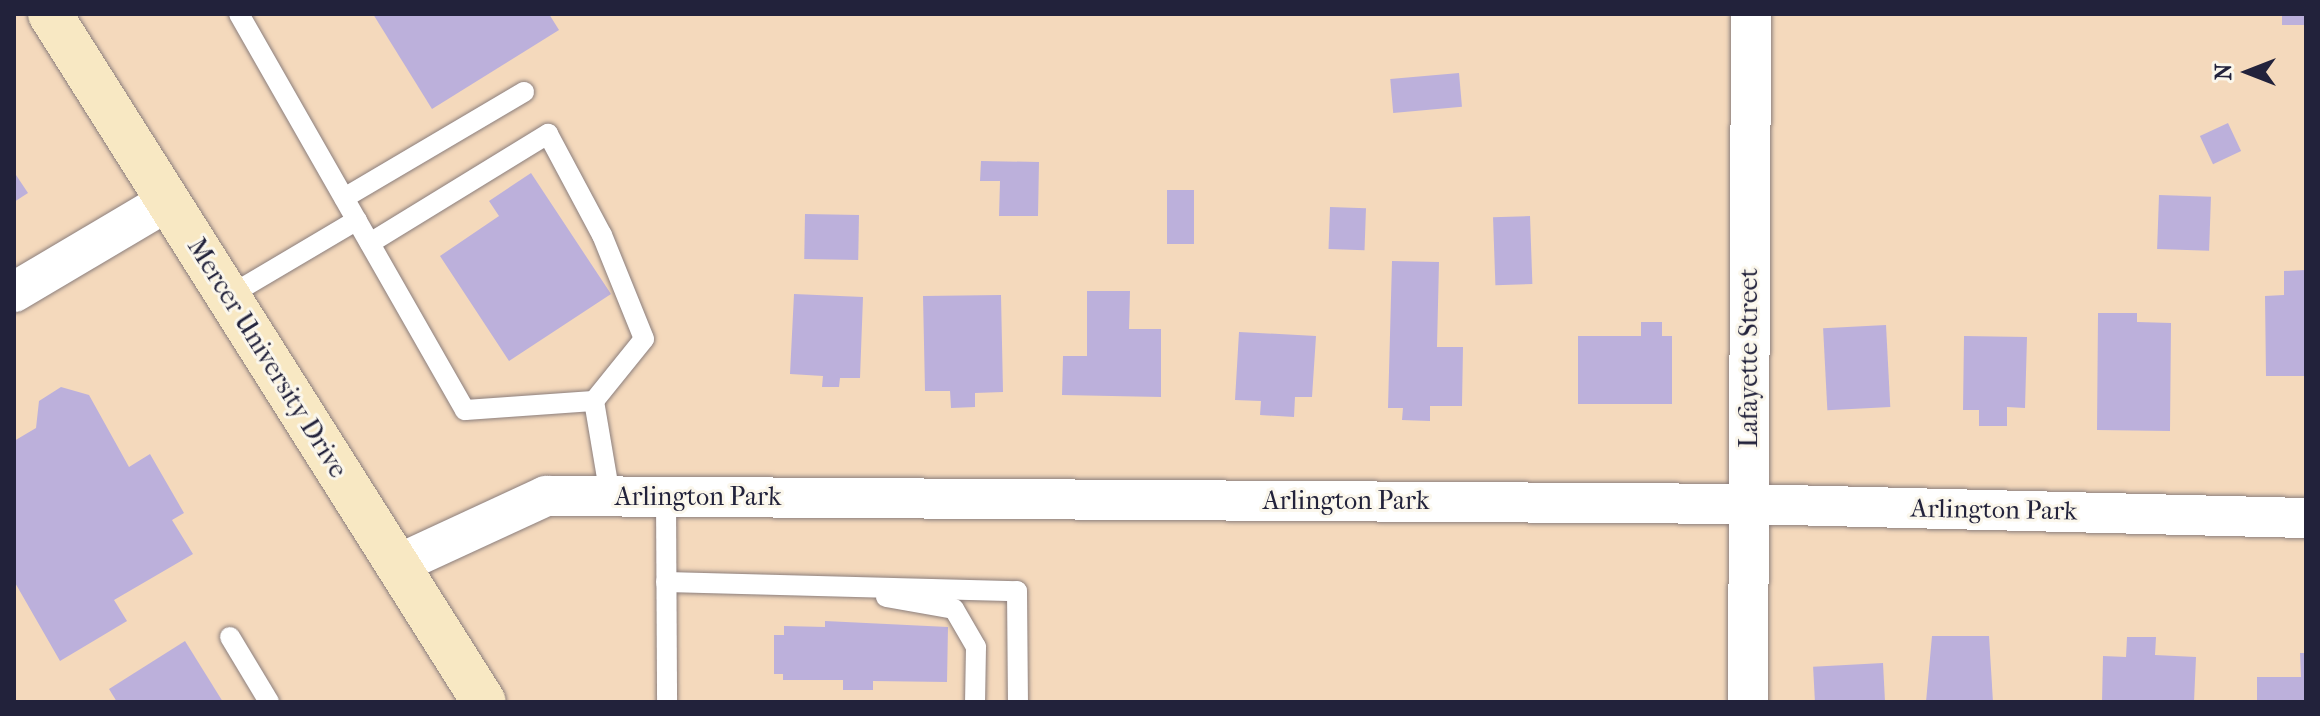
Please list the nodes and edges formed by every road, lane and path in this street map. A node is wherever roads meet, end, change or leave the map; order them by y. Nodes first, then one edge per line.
1 (50, 14) edge
2 (239, 14) edge
3 (1751, 14) edge
4 (524, 92) dead end
5 (344, 198) junction
6 (168, 201) junction
7 (357, 220) junction
8 (370, 243) junction
9 (14, 292) edge
10 (227, 297) junction
11 (594, 401) junction
12 (610, 496) junction
13 (666, 496) junction
14 (1748, 504) junction
15 (2306, 518) edge
16 (401, 563) junction
17 (666, 582) junction
18 (814, 583) junction
19 (230, 637) dead end
20 (269, 702) edge
21 (484, 702) edge
22 (667, 702) edge
23 (975, 702) edge
24 (1018, 702) edge
25 (1748, 702) edge

1 - 6 main road, Mercer University Drive
2 - 5 lane
3 - 14 street, Lafayette Street
4 - 5 lane
5 - 7 lane
6 - 9 street
6 - 10 main road, Mercer University Drive
7 - 8 lane
7 - 10 lane
8 - 11 lane
8 - 11 lane
10 - 16 main road, Mercer University Drive
11 - 12 lane
12 - 13 street, Arlington Park
12 - 16 street, Arlington Park
13 - 14 street, Arlington Park
13 - 17 lane
14 - 15 street, Arlington Park
14 - 25 street, Lafayette Street
16 - 21 main road, Mercer University Drive
17 - 18 lane
17 - 22 lane
18 - 23 lane
18 - 24 lane
19 - 20 lane

